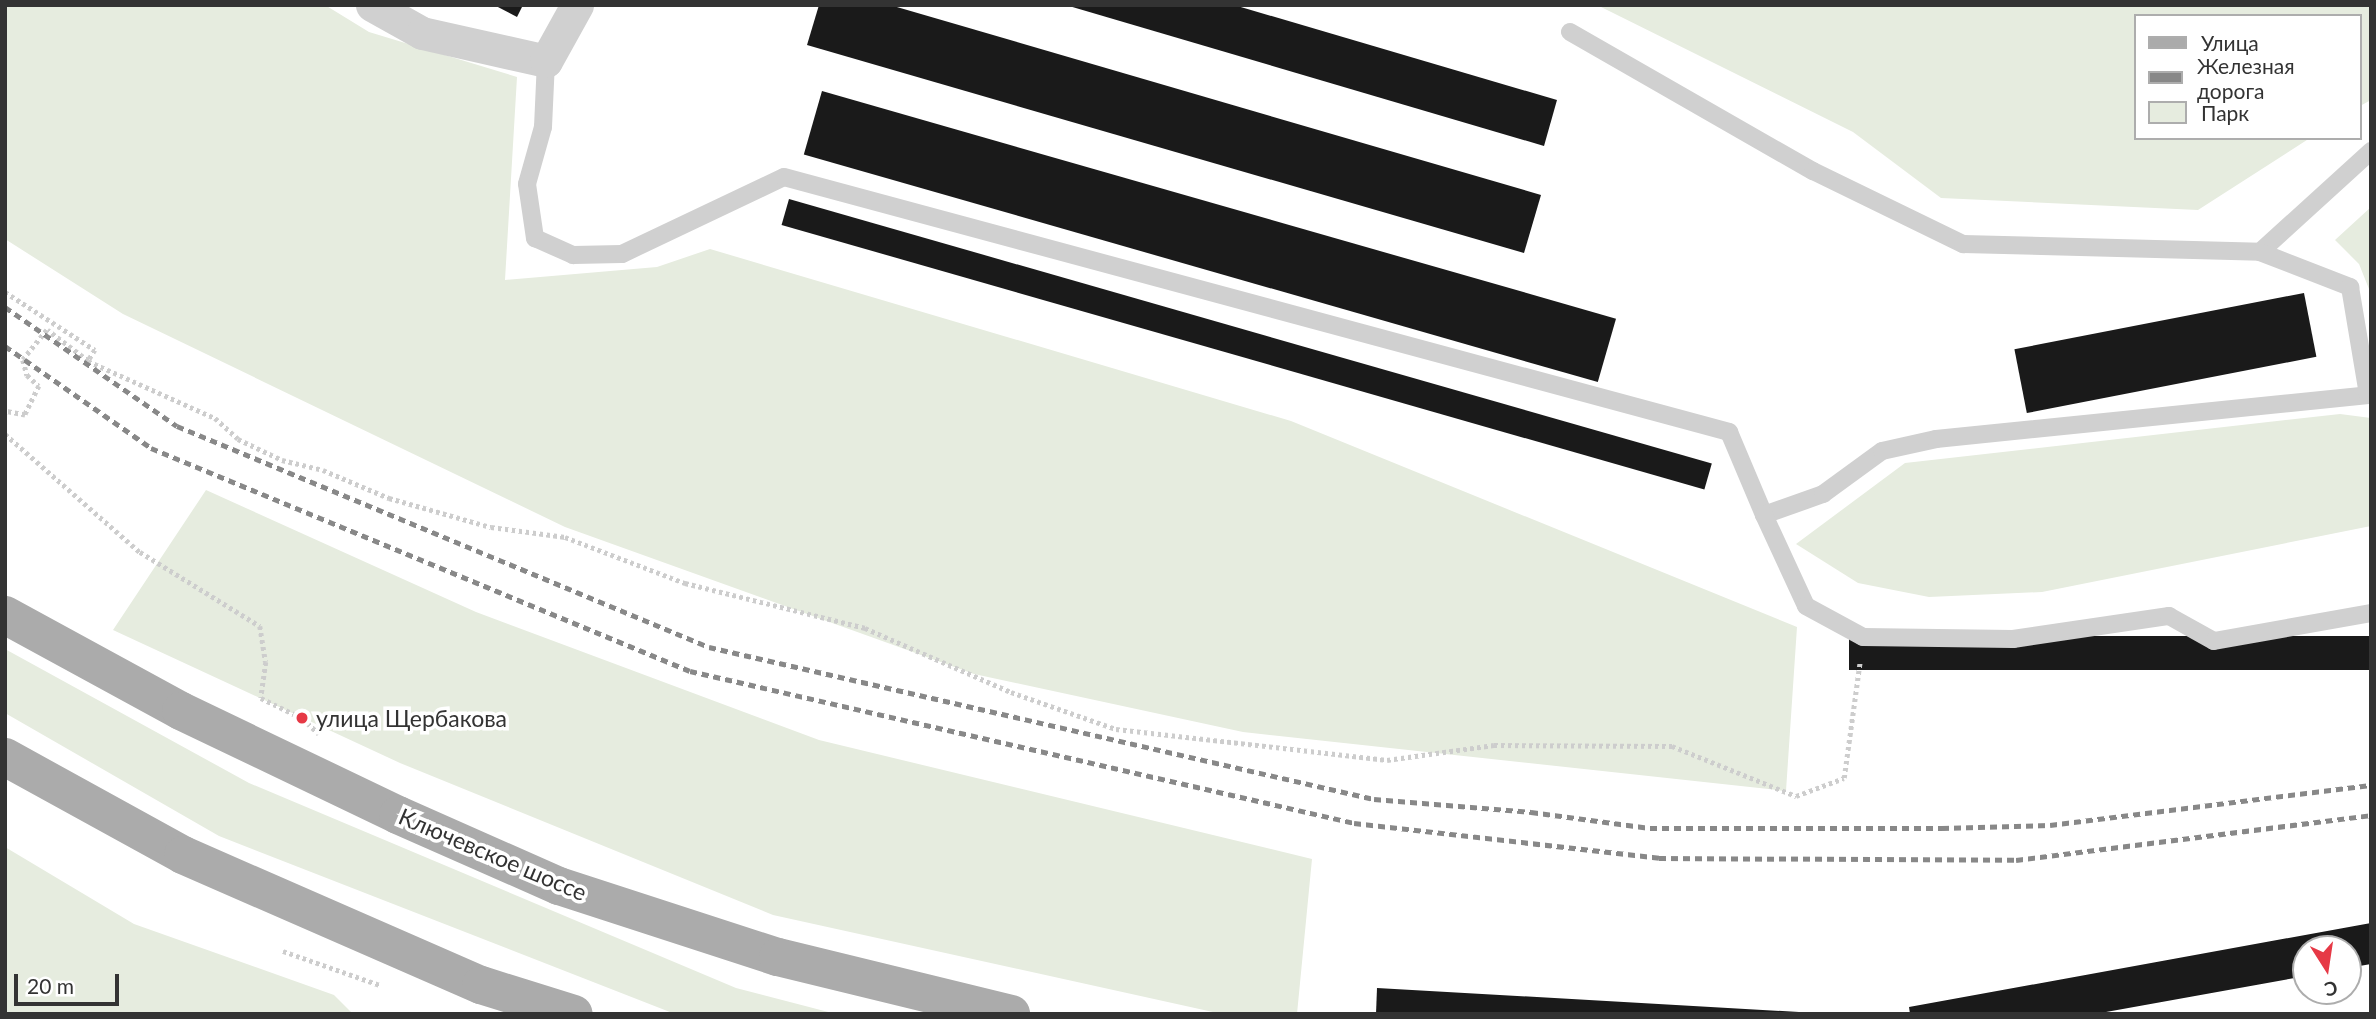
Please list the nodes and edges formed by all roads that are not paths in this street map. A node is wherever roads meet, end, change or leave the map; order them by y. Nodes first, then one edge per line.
1 (372, 5) edge
2 (577, 5) edge
3 (1570, 32) dead end
4 (546, 61) junction
5 (2371, 151) edge
6 (2260, 252) junction
7 (2369, 395) edge
8 (1764, 515) junction
9 (2371, 613) edge
10 (5, 615) edge
11 (5, 757) edge
12 (574, 1014) edge
13 (1011, 1014) edge

1 - 4 street
2 - 4 street
3 - 6 lane
4 - 8 lane
5 - 6 lane
6 - 7 lane
7 - 8 lane
8 - 9 lane
10 - 13 main road, Ключевское шоссе
11 - 12 main road

